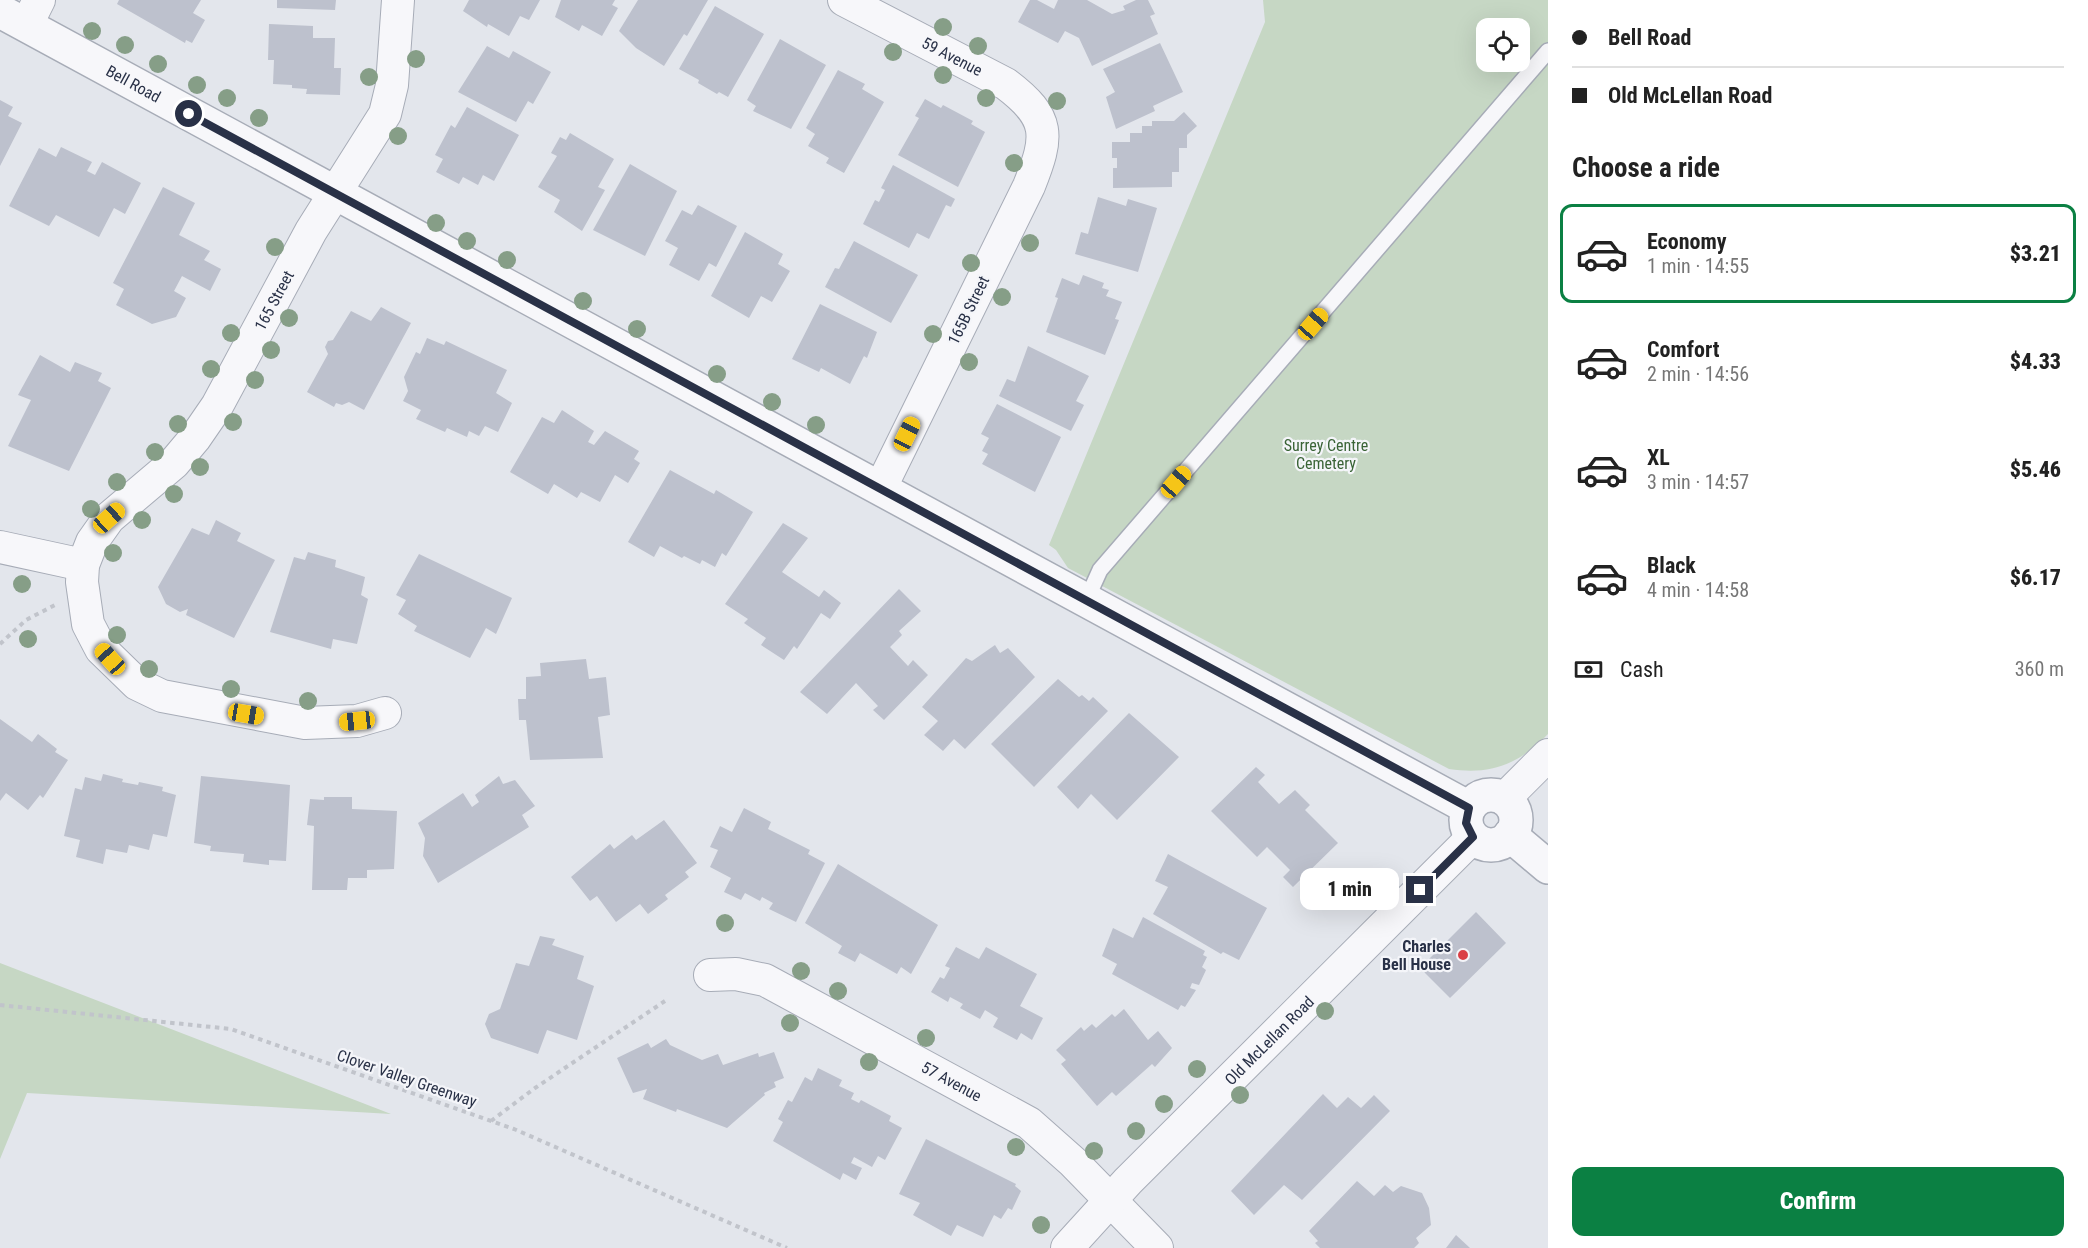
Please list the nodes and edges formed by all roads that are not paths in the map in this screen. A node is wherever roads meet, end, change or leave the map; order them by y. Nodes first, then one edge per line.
1 (398, 0) edge
2 (844, 0) edge
3 (22, 12) edge
4 (1548, 51) edge
5 (1043, 128) joint
6 (335, 195) junction
7 (881, 487) junction
8 (0, 547) edge
9 (83, 565) junction
10 (1086, 601) junction
11 (385, 713) dead end
12 (1548, 755) edge
13 (1504, 799) junction
14 (1471, 822) junction
15 (1510, 835) junction
16 (1548, 867) edge
17 (710, 975) dead end
18 (1111, 1202) junction
19 (1067, 1248) edge
20 (1157, 1248) edge

1 - 6 street, 165 Street
2 - 5 street, 59 Avenue
3 - 6 street, Bell Road
4 - 10 lane
5 - 7 street, 165B Street
6 - 7 street, Bell Road
6 - 9 street, 165 Street
7 - 10 street, Bell Road
8 - 9 street
9 - 11 street
10 - 14 street, Bell Road
12 - 13 street
13 - 14 street
13 - 15 street
14 - 15 street
14 - 18 street, Old McLellan Road
15 - 16 street
17 - 18 street, 57 Avenue
18 - 19 street, Old McLellan Road
18 - 20 street, 57 Avenue

